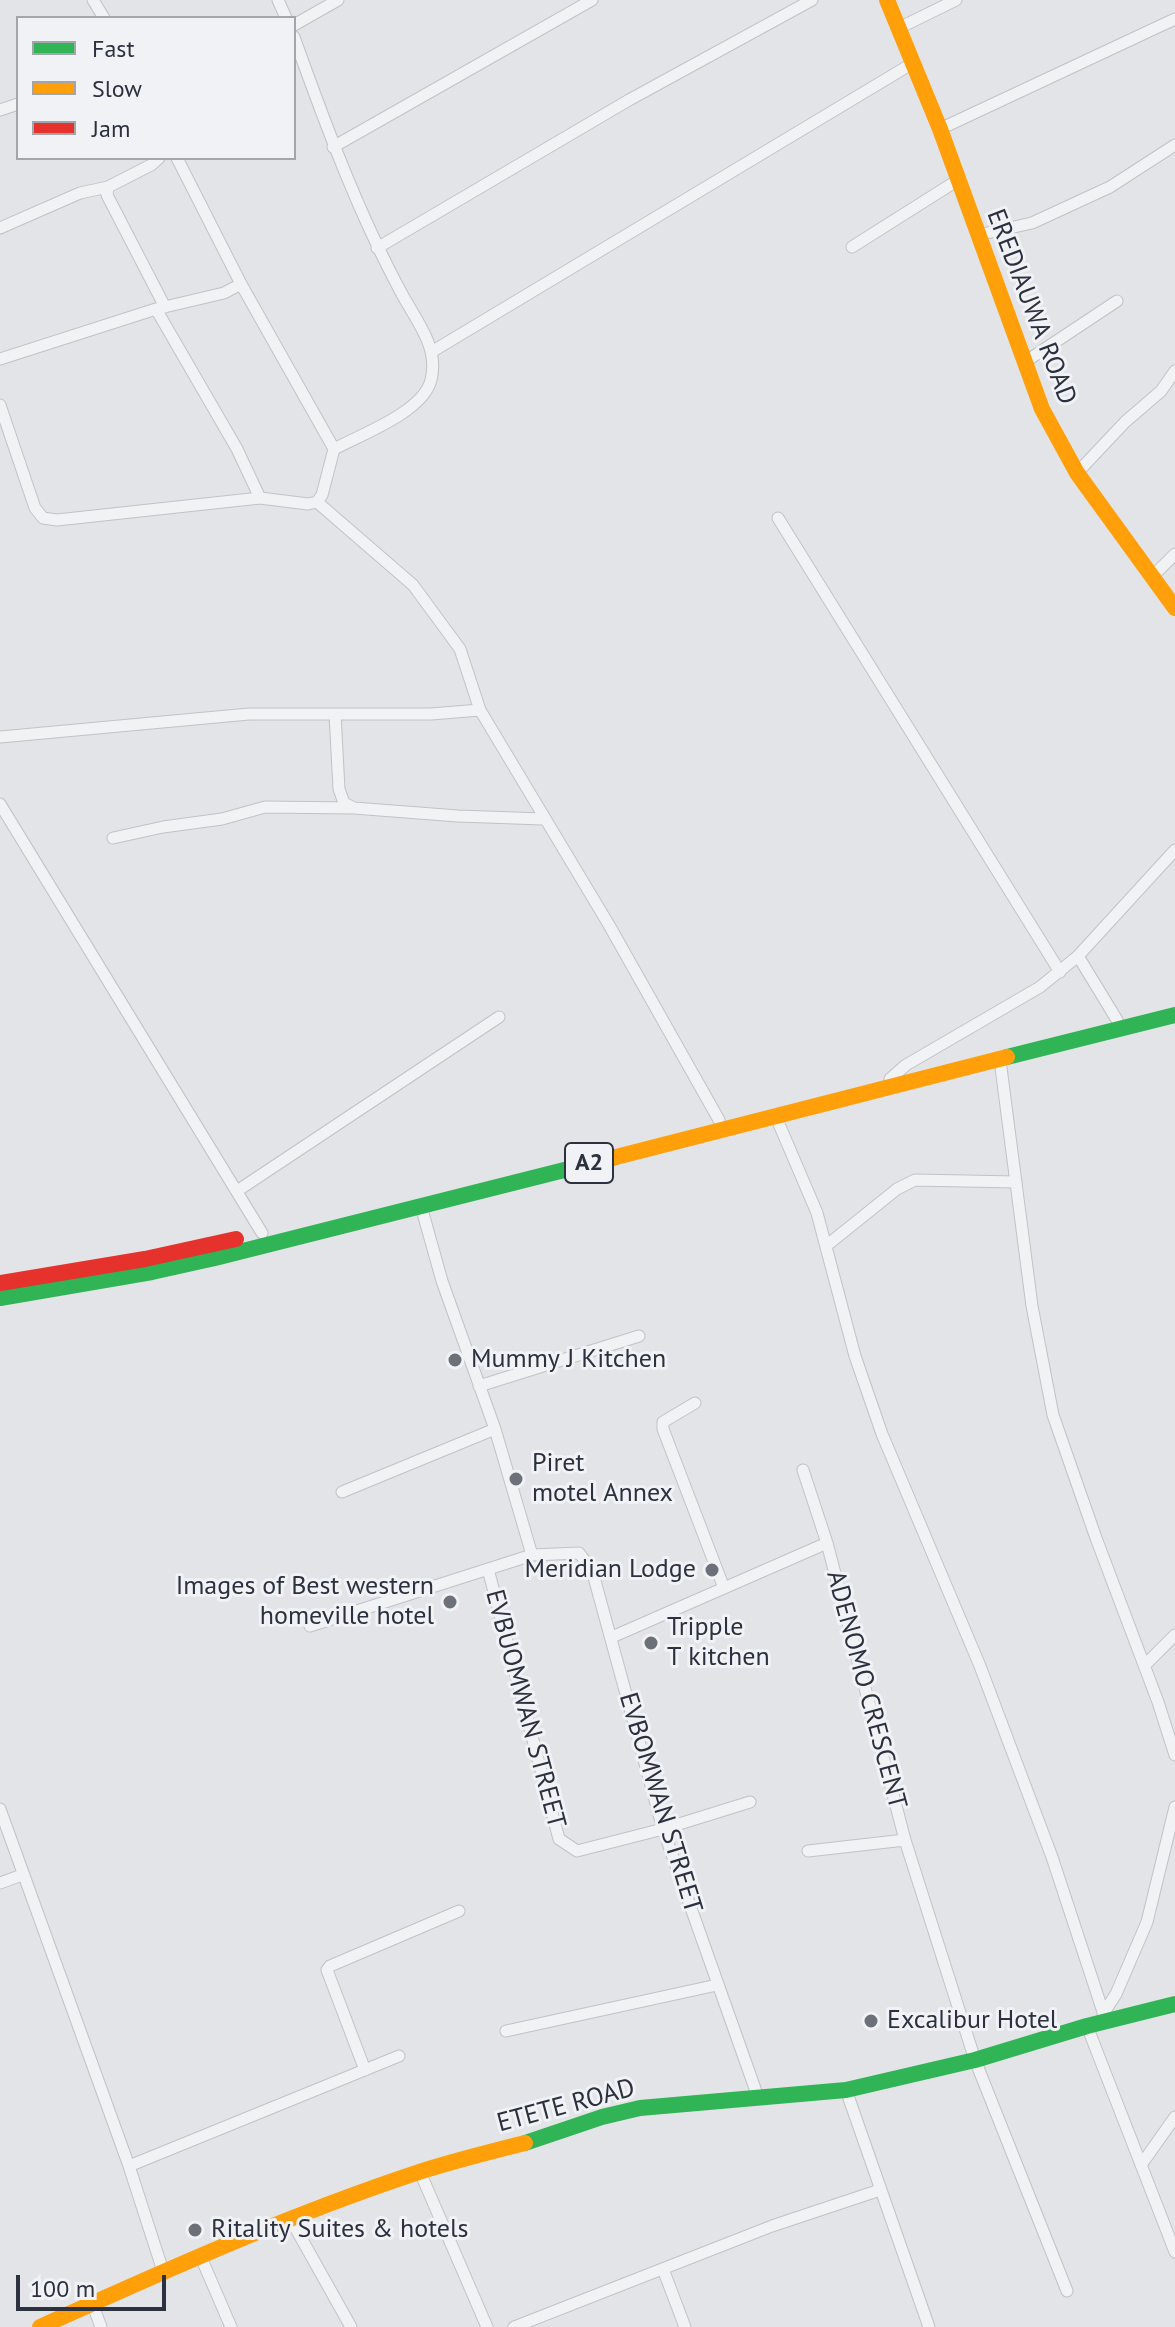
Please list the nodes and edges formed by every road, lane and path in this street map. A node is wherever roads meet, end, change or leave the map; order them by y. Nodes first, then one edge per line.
1 (338, 0) edge
2 (592, 0) edge
3 (812, 0) edge
4 (887, 0) edge
5 (956, 0) edge
6 (1175, 19) edge
7 (296, 24) edge
8 (899, 28) junction
9 (296, 43) edge
10 (913, 63) junction
11 (940, 129) junction
12 (1175, 145) edge
13 (333, 147) junction
14 (157, 160) edge
15 (178, 160) edge
16 (958, 180) junction
17 (108, 187) junction
18 (0, 228) edge
19 (978, 235) junction
20 (852, 247) dead end
21 (377, 248) junction
22 (241, 284) junction
23 (1117, 301) dead end
24 (160, 308) junction
25 (433, 351) junction
26 (0, 359) edge
27 (1025, 362) junction
28 (1175, 371) edge
29 (0, 405) edge
30 (334, 449) junction
31 (1077, 473) junction
32 (260, 498) junction
33 (317, 502) junction
34 (778, 518) dead end
35 (1175, 554) edge
36 (1153, 576) junction
37 (1175, 608) edge
38 (480, 710) junction
39 (335, 714) junction
40 (0, 737) edge
41 (0, 804) edge
42 (354, 808) junction
43 (543, 819) junction
44 (113, 838) dead end
45 (1175, 850) edge
46 (1078, 956) junction
47 (1060, 972) junction
48 (1175, 1004) edge
49 (1175, 1015) edge
50 (499, 1017) dead end
51 (1117, 1020) junction
52 (1000, 1060) junction
53 (890, 1079) junction
54 (776, 1117) junction
55 (719, 1120) junction
56 (1016, 1182) junction
57 (237, 1191) junction
58 (421, 1206) junction
59 (262, 1233) junction
60 (826, 1246) junction
61 (0, 1283) edge
62 (0, 1298) edge
63 (639, 1336) dead end
64 (479, 1386) junction
65 (695, 1403) dead end
66 (495, 1429) junction
67 (803, 1470) dead end
68 (342, 1492) dead end
69 (827, 1543) junction
70 (532, 1555) junction
71 (488, 1569) junction
72 (724, 1588) junction
73 (310, 1626) dead end
74 (1175, 1635) edge
75 (612, 1637) junction
76 (1145, 1665) junction
77 (1175, 1755) edge
78 (750, 1802) dead end
79 (1175, 1807) edge
80 (0, 1809) edge
81 (663, 1829) junction
82 (905, 1840) junction
83 (808, 1851) dead end
84 (22, 1875) junction
85 (0, 1883) edge
86 (459, 1911) dead end
87 (717, 1985) junction
88 (1175, 2004) edge
89 (1104, 2018) junction
90 (1087, 2026) junction
91 (506, 2031) dead end
92 (399, 2056) dead end
93 (975, 2060) junction
94 (365, 2070) junction
95 (846, 2090) junction
96 (758, 2097) junction
97 (1175, 2117) edge
98 (1141, 2165) junction
99 (129, 2166) junction
100 (420, 2172) junction
101 (880, 2190) junction
102 (291, 2220) junction
103 (1175, 2252) edge
104 (200, 2255) junction
105 (663, 2269) junction
106 (163, 2271) junction
107 (1067, 2291) dead end
108 (92, 2303) junction
109 (40, 2327) edge
110 (101, 2327) edge
111 (231, 2327) edge
112 (351, 2327) edge
113 (487, 2327) edge
114 (514, 2327) edge
115 (685, 2327) edge
116 (929, 2327) edge

1 - 7 street
2 - 13 street
3 - 21 street
4 - 8 main road, EREDIAUWA ROAD
5 - 8 street
6 - 11 street
8 - 10 main road, EREDIAUWA ROAD
9 - 13 street
10 - 11 main road, EREDIAUWA ROAD
10 - 25 street
11 - 16 main road, EREDIAUWA ROAD
12 - 19 street
13 - 21 street
14 - 17 street
15 - 22 street
16 - 19 main road, EREDIAUWA ROAD
16 - 20 street
17 - 18 street
17 - 24 street
19 - 27 main road, EREDIAUWA ROAD
21 - 25 street
22 - 24 street
22 - 30 street
23 - 27 street
24 - 26 street
24 - 32 street
25 - 30 street
27 - 31 main road, EREDIAUWA ROAD
28 - 31 street
29 - 32 street
30 - 33 street
31 - 36 main road, EREDIAUWA ROAD
32 - 33 street
33 - 38 street
34 - 47 street
35 - 36 street
36 - 37 main road, EREDIAUWA ROAD
38 - 39 street
38 - 43 street
39 - 40 street
39 - 42 street
41 - 57 street
42 - 43 street
42 - 44 street
43 - 55 street
45 - 46 street
46 - 47 street
46 - 51 street
47 - 53 street
48 - 51 main road, A2
49 - 52 main road, A2
50 - 57 street
51 - 53 main road, A2
52 - 54 main road, A2
52 - 56 street
53 - 55 main road, A2
54 - 58 main road, A2
54 - 60 street
55 - 59 main road, A2
56 - 60 street
56 - 76 street
57 - 59 street
58 - 62 main road, A2
58 - 64 street
59 - 61 main road, A2
60 - 89 street
63 - 64 street
64 - 66 street
65 - 72 street
66 - 68 street
66 - 70 street
67 - 69 street
69 - 72 street, ADENOMO CRESCENT
69 - 82 street, ADENOMO CRESCENT
70 - 71 street, EVBOMWAN STREET
70 - 75 street, EVBOMWAN STREET
71 - 73 street, EVBOMWAN STREET
71 - 81 street, EVBUOMWAN STREET
72 - 75 street, ADENOMO CRESCENT
74 - 76 street
75 - 81 street, EVBOMWAN STREET
76 - 77 street
78 - 81 street, EVBUOMWAN STREET
79 - 89 street
80 - 84 street
81 - 87 street, EVBOMWAN STREET
82 - 83 street
82 - 93 street, ADENOMO CRESCENT
84 - 85 street
84 - 99 street
86 - 94 street
87 - 91 street
87 - 96 street, EVBOMWAN STREET
88 - 89 main road, ETETE ROAD
89 - 90 main road, ETETE ROAD
90 - 93 main road, ETETE ROAD
90 - 98 street
92 - 94 street
93 - 95 main road, ETETE ROAD
93 - 107 street, ADENOMO CRESCENT
94 - 99 street
95 - 96 main road, ETETE ROAD
95 - 101 street
96 - 100 main road, ETETE ROAD
97 - 98 street
98 - 103 street
99 - 106 street
100 - 102 main road, ETETE ROAD
100 - 113 street
101 - 105 street
101 - 116 street
102 - 104 main road, ETETE ROAD
102 - 112 street
104 - 106 main road, ETETE ROAD
104 - 111 street
105 - 114 street
105 - 115 street
106 - 108 main road, ETETE ROAD
108 - 109 main road, ETETE ROAD
108 - 110 street

